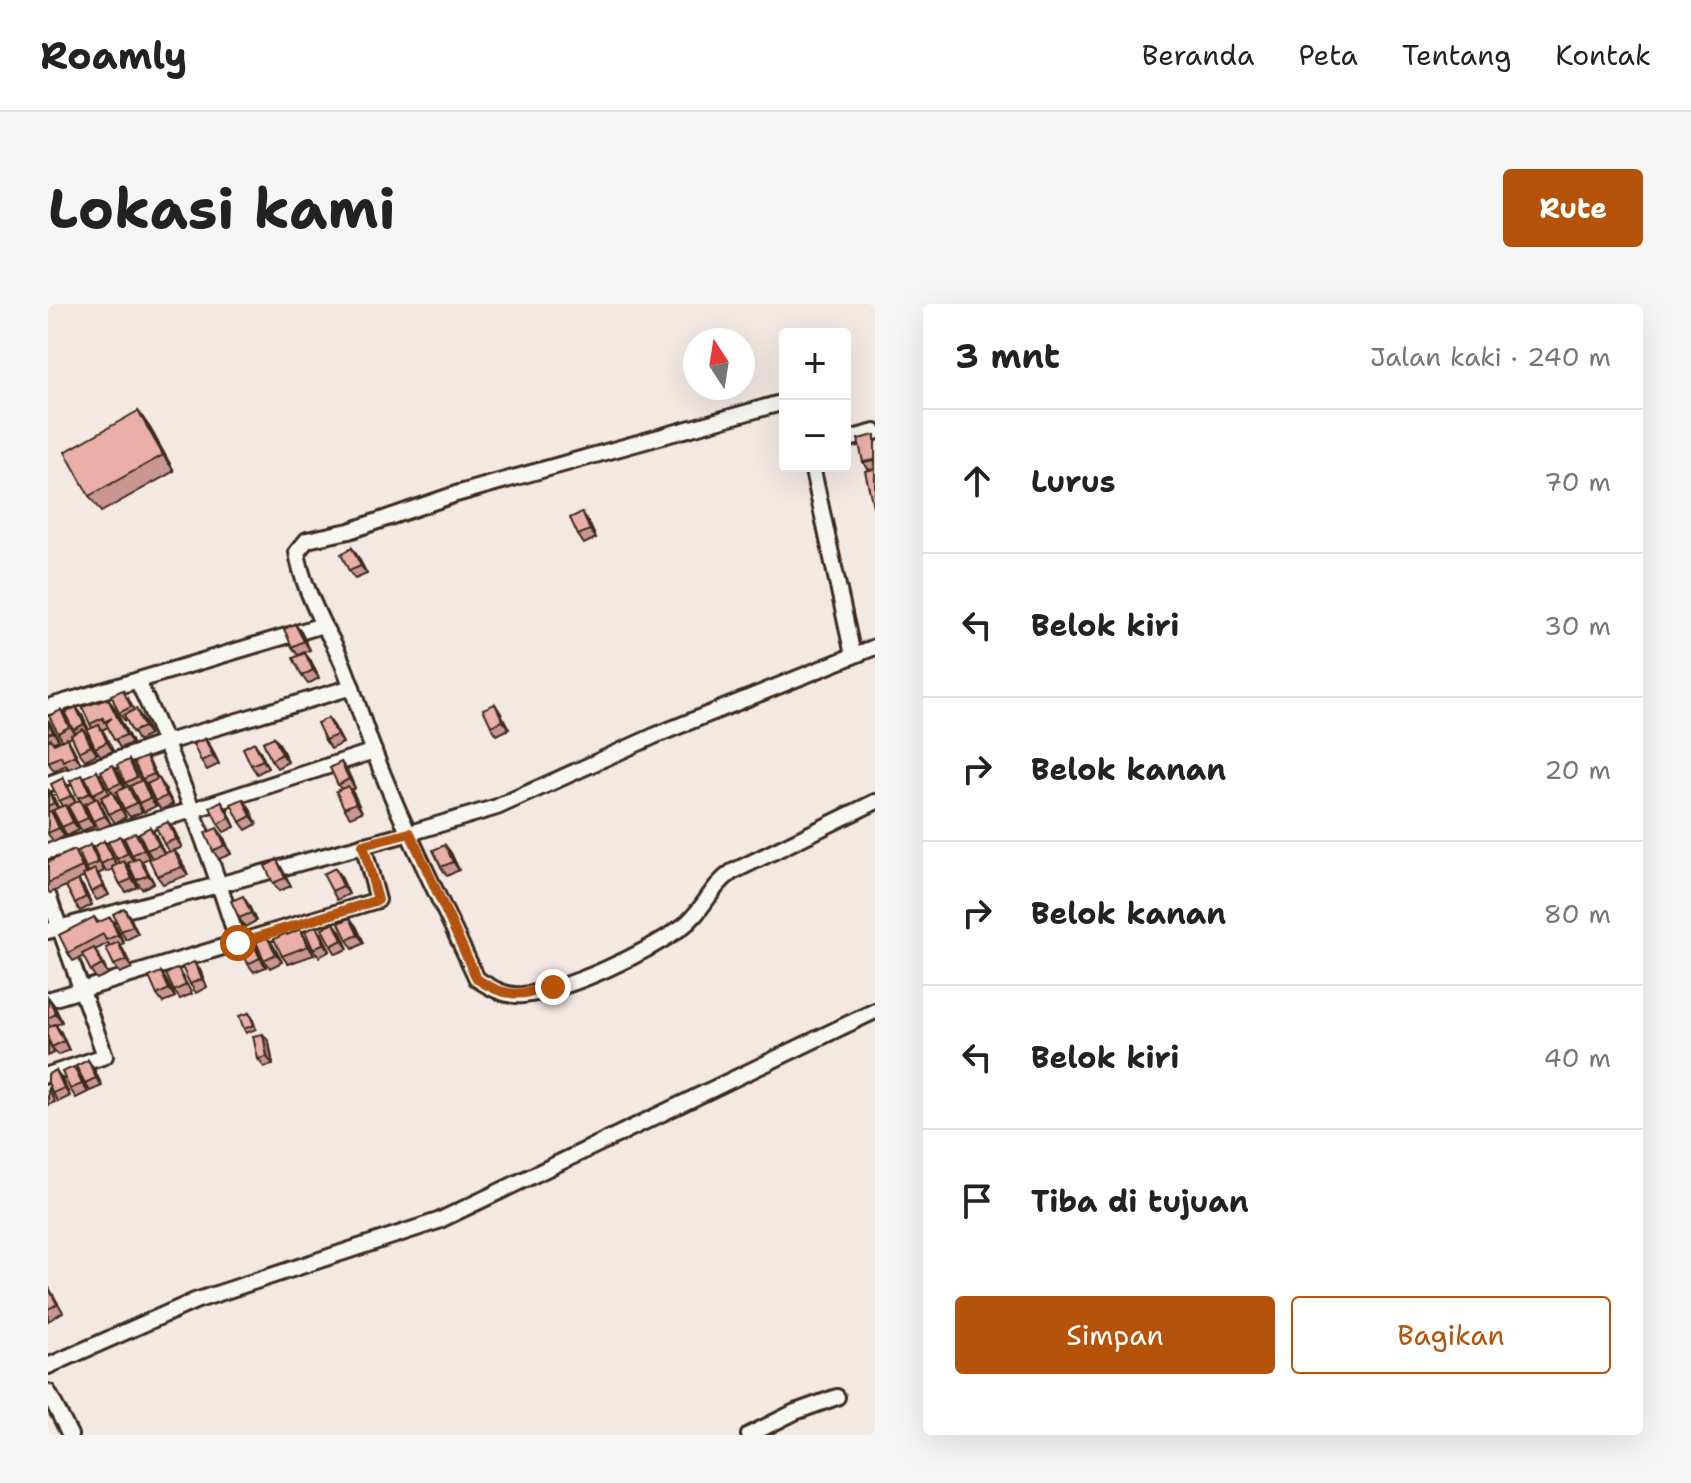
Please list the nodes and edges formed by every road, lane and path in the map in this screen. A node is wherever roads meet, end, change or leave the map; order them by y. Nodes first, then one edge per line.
1 (777, 404) dead end
2 (875, 432) edge
3 (851, 438) edge
4 (813, 472) edge
5 (323, 625) junction
6 (875, 647) edge
7 (853, 655) junction
8 (138, 682) junction
9 (352, 687) junction
10 (48, 707) edge
11 (167, 742) junction
12 (374, 751) junction
13 (48, 784) edge
14 (875, 802) edge
15 (193, 810) junction
16 (410, 833) junction
17 (363, 845) junction
18 (48, 851) edge
19 (220, 885) junction
20 (48, 895) edge
21 (54, 929) edge
22 (238, 943) junction
23 (80, 991) junction
24 (48, 1000) edge
25 (875, 1011) edge
26 (48, 1075) edge
27 (48, 1366) edge
28 (48, 1392) edge
29 (837, 1397) dead end
30 (70, 1435) edge
31 (749, 1435) edge

1 - 5 street
2 - 3 street
4 - 7 street
5 - 8 street
5 - 9 street
6 - 7 street
7 - 16 street
8 - 10 street
8 - 11 street
9 - 11 street
9 - 12 street
11 - 13 street
11 - 15 street
12 - 15 street
12 - 16 street
14 - 16 street
15 - 18 street
15 - 19 street
16 - 17 street
17 - 19 street
17 - 22 street
19 - 21 street
19 - 22 street
20 - 21 street
21 - 23 street
22 - 23 street
23 - 24 street
23 - 26 street
25 - 27 street
28 - 30 street
29 - 31 street

